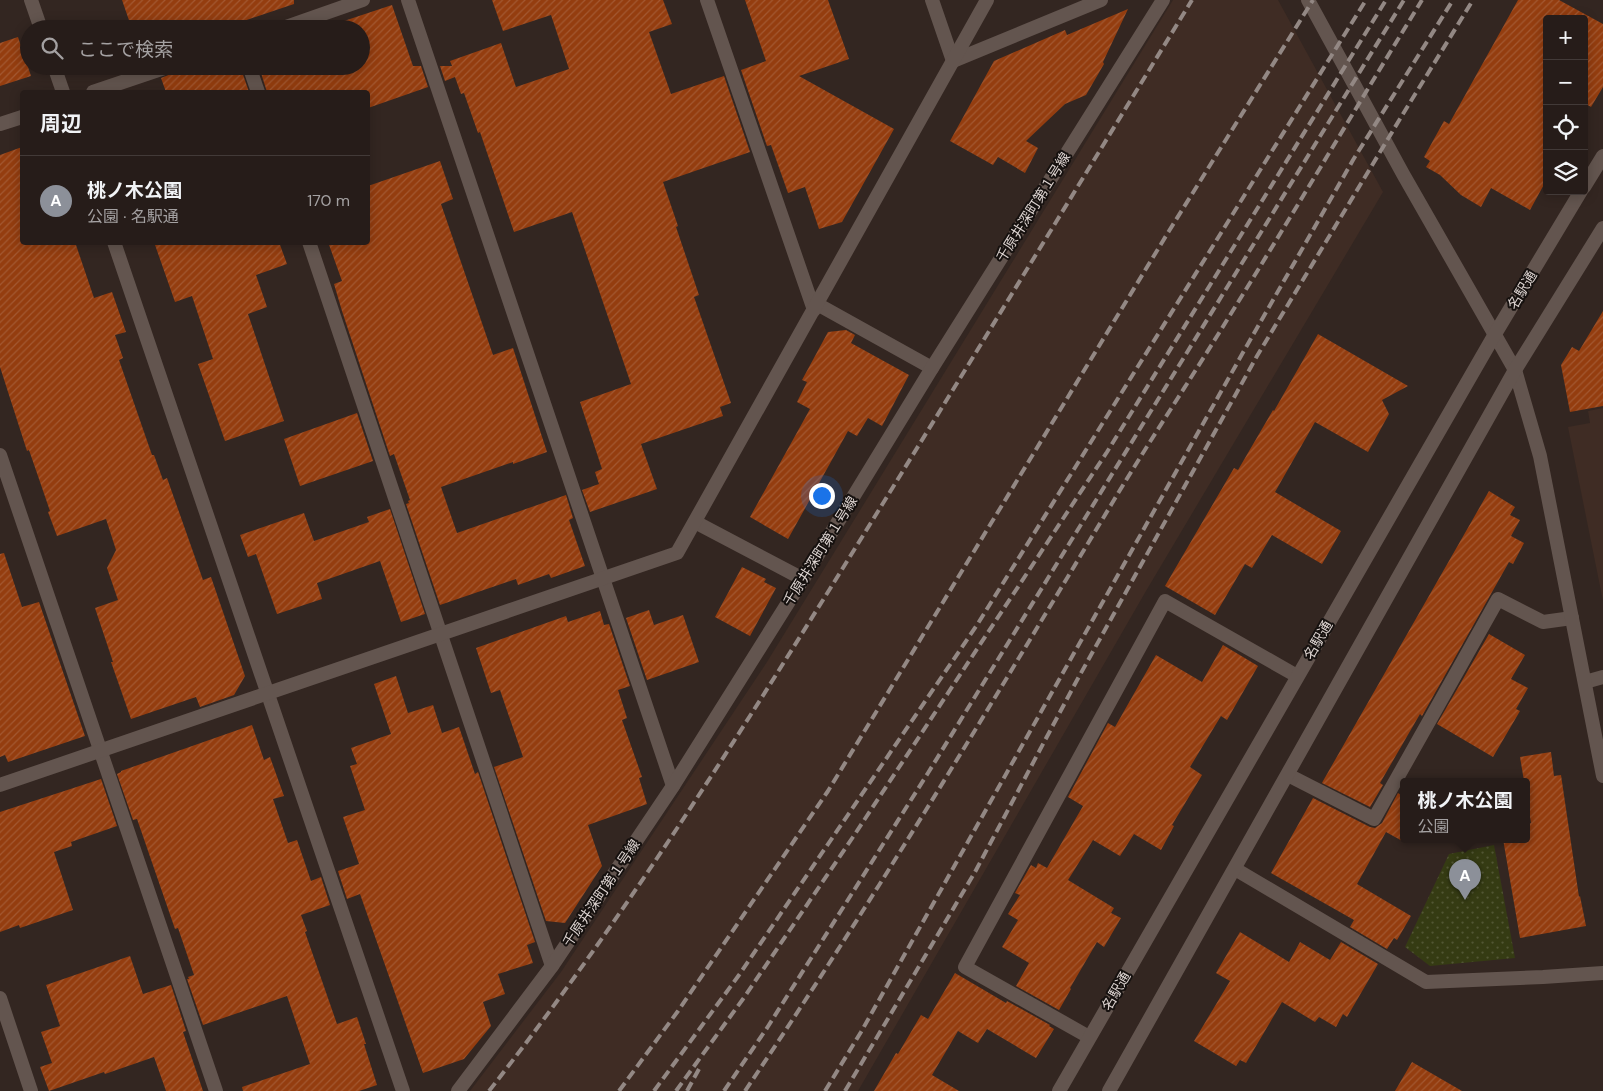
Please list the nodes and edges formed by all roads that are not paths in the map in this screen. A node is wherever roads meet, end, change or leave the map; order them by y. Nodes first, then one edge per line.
1 (31, 0) edge
2 (363, 0) edge
3 (408, 0) edge
4 (707, 0) edge
5 (932, 0) edge
6 (986, 0) edge
7 (1101, 0) edge
8 (1163, 0) edge
9 (1308, 0) edge
10 (38, 20) edge
11 (306, 20) edge
12 (953, 61) junction
13 (57, 75) edge
14 (143, 75) edge
15 (252, 75) edge
16 (62, 90) edge
17 (99, 90) edge
18 (257, 90) edge
19 (20, 118) edge
20 (0, 124) edge
21 (1603, 156) edge
22 (1588, 180) edge
23 (1579, 195) edge
24 (1603, 228) edge
25 (115, 245) edge
26 (310, 245) edge
27 (816, 307) junction
28 (1495, 334) junction
29 (932, 368) junction
30 (1515, 370) junction
31 (0, 455) edge
32 (695, 522) junction
33 (603, 579) junction
34 (803, 579) junction
35 (1572, 618) junction
36 (441, 634) junction
37 (1297, 676) junction
38 (1603, 677) edge
39 (1585, 682) junction
40 (267, 694) junction
41 (100, 751) junction
42 (1288, 775) junction
43 (1603, 776) edge
44 (0, 785) edge
45 (673, 786) junction
46 (1234, 870) junction
47 (552, 966) junction
48 (1603, 973) edge
49 (0, 998) edge
50 (1089, 1037) junction
51 (31, 1091) edge
52 (216, 1091) edge
53 (402, 1091) edge
54 (458, 1091) edge
55 (1059, 1091) edge
56 (1108, 1091) edge

1 - 10 street
2 - 11 street
3 - 33 street
4 - 27 street
5 - 12 street
6 - 12 street
7 - 12 street
8 - 29 street, 千原井深町第１号線
9 - 28 street
12 - 27 street
13 - 16 street
14 - 17 street
15 - 18 street
19 - 20 street
21 - 22 street
23 - 28 street, 名駅通
24 - 30 street
25 - 40 street
26 - 36 street
27 - 29 street
27 - 32 street
28 - 30 street
28 - 37 street, 名駅通
29 - 34 street, 千原井深町第１号線
30 - 35 street
30 - 42 street
31 - 41 street
32 - 33 street
32 - 34 street
33 - 36 street
33 - 45 street
34 - 45 street, 千原井深町第１号線
35 - 39 street
35 - 42 street
36 - 40 street
36 - 47 street
37 - 50 street, 名駅通
37 - 50 street
38 - 39 street
39 - 43 street
40 - 41 street
40 - 53 street
41 - 44 street
41 - 52 street
42 - 46 street
45 - 47 street, 千原井深町第１号線
46 - 48 street
46 - 56 street
47 - 54 street, 千原井深町第１号線
49 - 51 street
50 - 55 street, 名駅通

